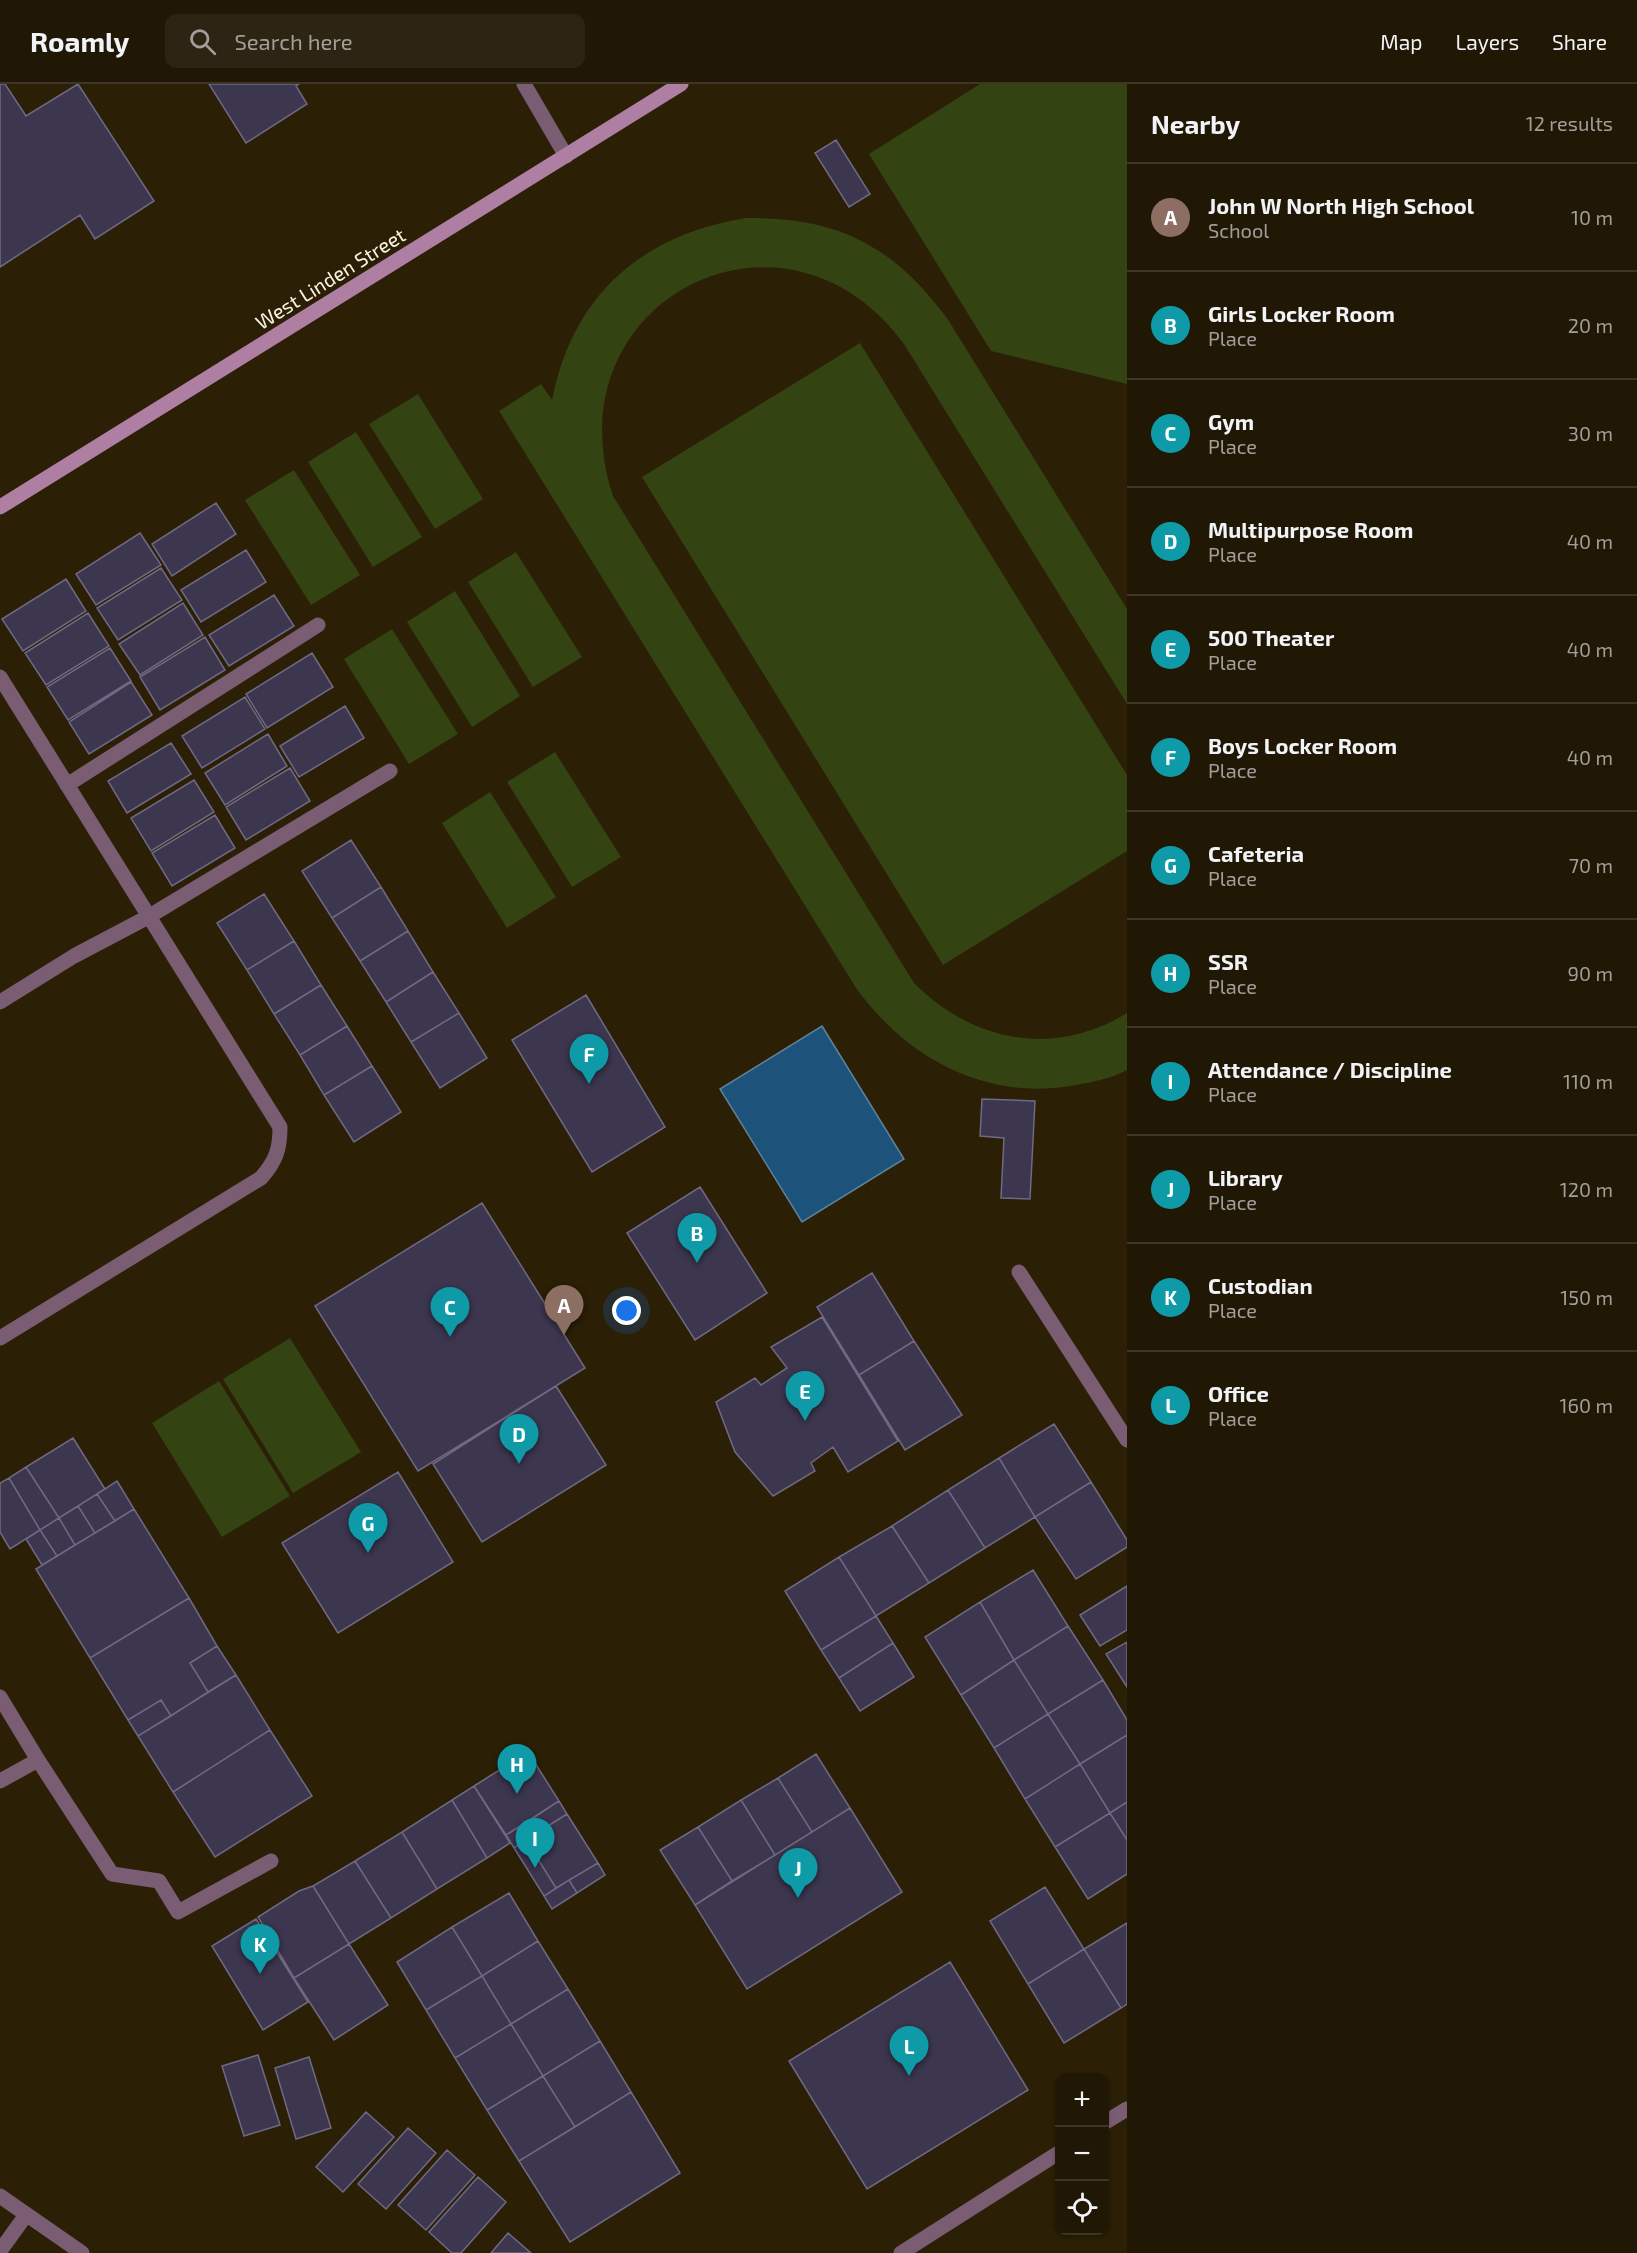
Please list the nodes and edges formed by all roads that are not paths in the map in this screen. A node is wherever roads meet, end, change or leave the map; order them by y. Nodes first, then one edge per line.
1 (524, 84) edge
2 (681, 84) edge
3 (566, 156) junction
4 (0, 507) edge
5 (318, 625) dead end
6 (0, 677) edge
7 (390, 771) dead end
8 (67, 785) junction
9 (148, 917) junction
10 (0, 1002) edge
11 (1019, 1272) dead end
12 (0, 1338) edge
13 (1127, 1440) edge
14 (0, 1697) edge
15 (38, 1760) junction
16 (0, 1781) edge
17 (271, 1861) dead end
18 (1127, 2109) edge
19 (1109, 2120) edge
20 (1055, 2155) edge
21 (0, 2196) edge
22 (26, 2215) junction
23 (0, 2251) edge
24 (82, 2253) edge
25 (901, 2253) edge

1 - 3 street
2 - 3 main road, West Linden Street
3 - 4 main road, West Linden Street
5 - 8 street
6 - 8 street
7 - 9 street
8 - 9 street
9 - 10 street
9 - 12 street
11 - 13 street
14 - 15 street
15 - 16 street
15 - 17 street
18 - 19 street
20 - 25 street
21 - 22 street
22 - 23 street
22 - 24 street

